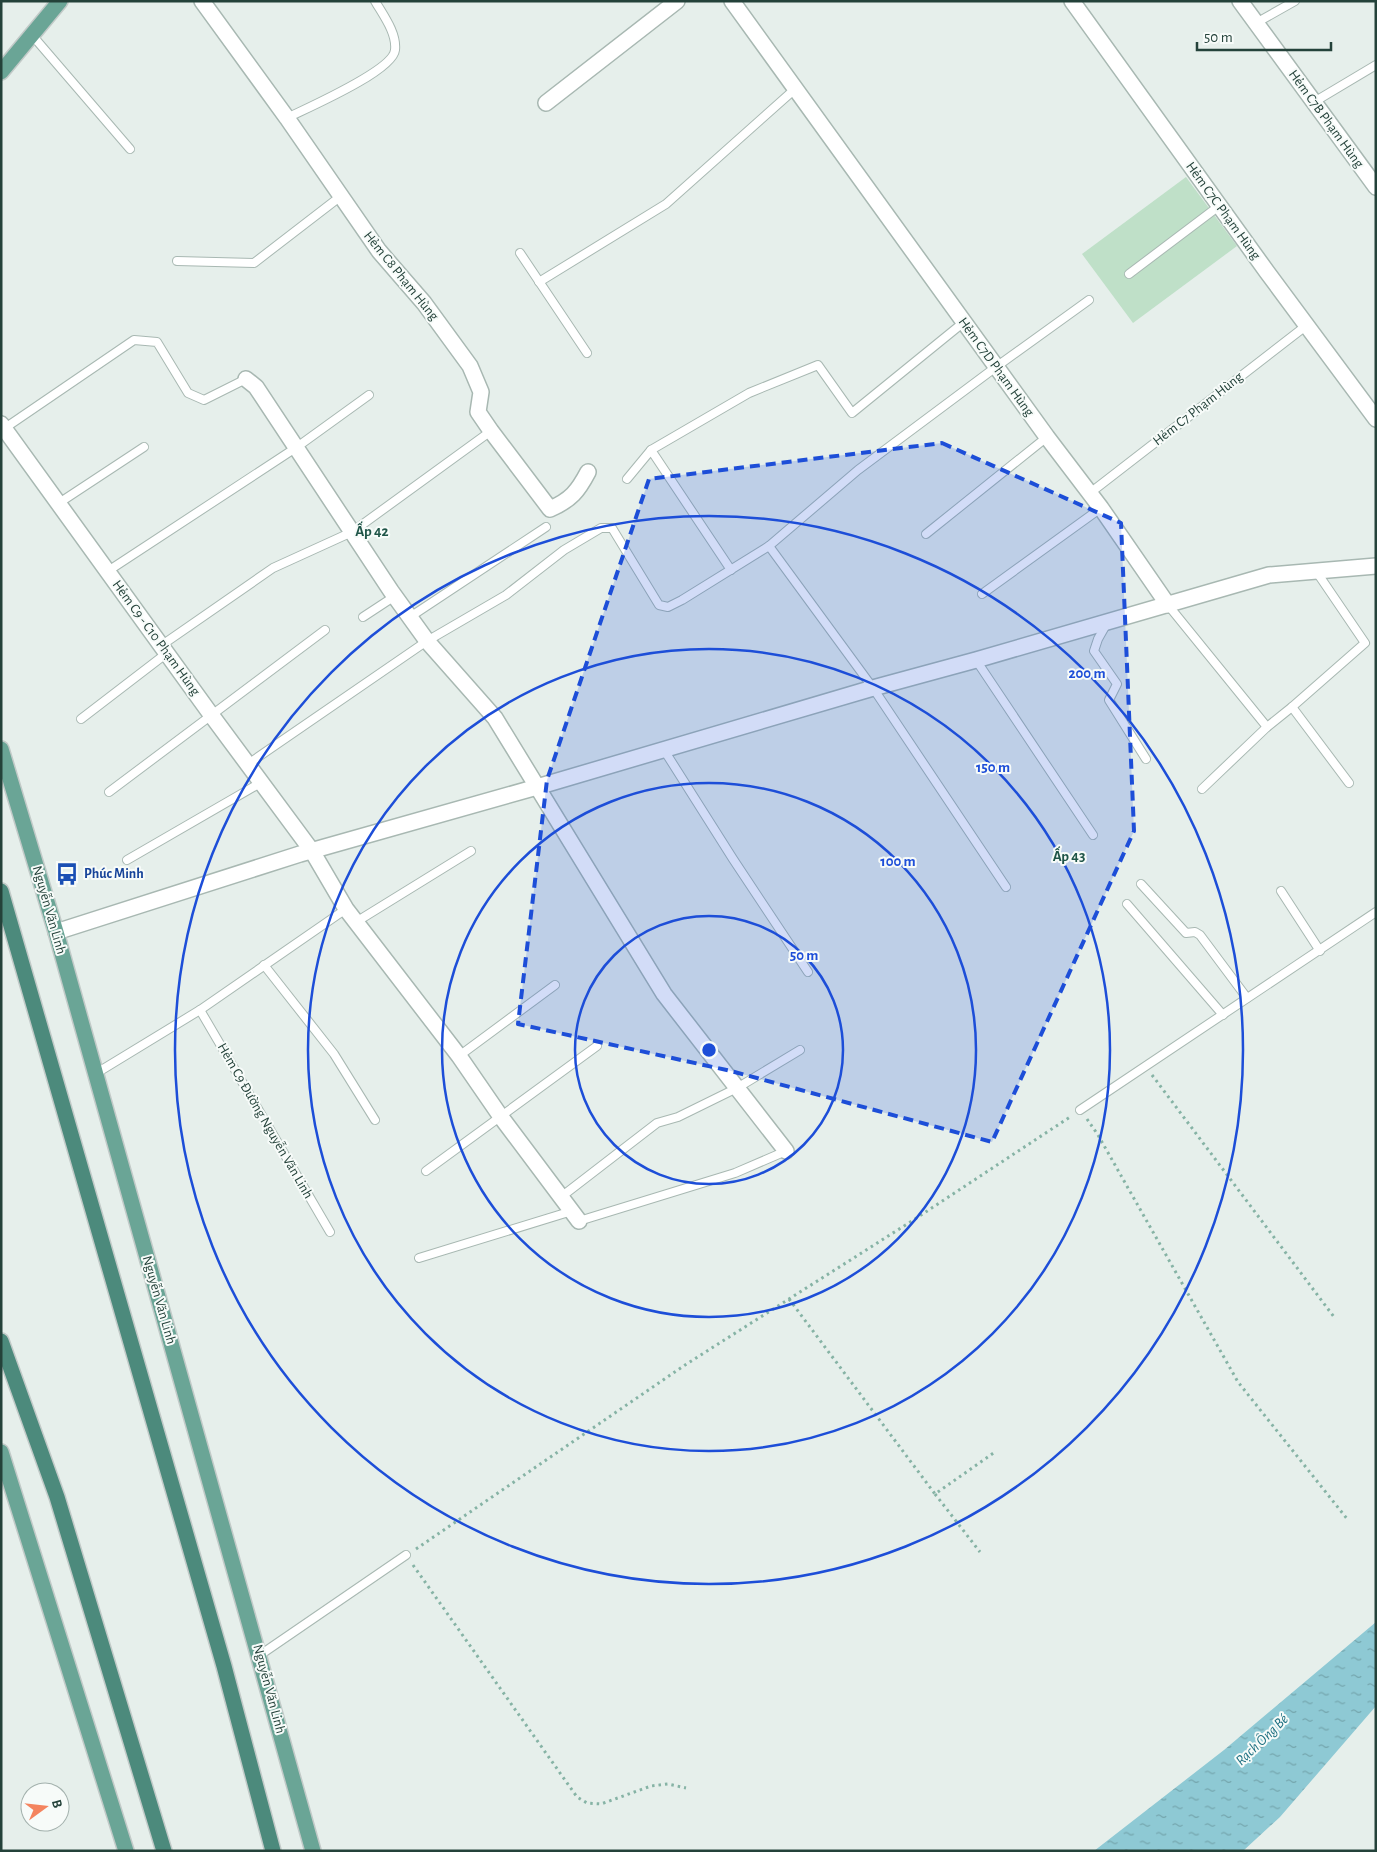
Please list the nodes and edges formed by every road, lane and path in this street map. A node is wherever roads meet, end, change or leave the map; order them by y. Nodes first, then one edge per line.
1 (60, 1) edge
2 (202, 1) edge
3 (375, 1) edge
4 (677, 1) edge
5 (732, 1) edge
6 (1240, 1) edge
7 (1295, 1) edge
8 (1078, 3) edge
9 (1256, 23) junction
10 (32, 36) junction
11 (1376, 65) edge
12 (1, 72) edge
13 (796, 89) junction
14 (1314, 102) junction
15 (546, 103) dead end
16 (287, 118) junction
17 (130, 149) dead end
18 (1376, 187) edge
19 (341, 196) junction
20 (1219, 206) junction
21 (520, 253) dead end
22 (177, 261) dead end
23 (1129, 274) dead end
24 (539, 282) junction
25 (1089, 300) dead end
26 (964, 322) junction
27 (1307, 325) junction
28 (587, 353) dead end
29 (996, 367) junction
30 (246, 379) joint
31 (370, 395) dead end
32 (1376, 419) edge
33 (3, 426) edge
34 (490, 432) junction
35 (1047, 437) junction
36 (144, 447) dead end
37 (297, 447) junction
38 (651, 450) junction
39 (588, 472) dead end
40 (627, 479) dead end
41 (1090, 493) junction
42 (59, 503) junction
43 (1101, 508) junction
44 (546, 527) dead end
45 (352, 532) junction
46 (926, 534) dead end
47 (769, 546) junction
48 (1376, 566) edge
49 (731, 570) junction
50 (108, 571) junction
51 (1316, 571) junction
52 (982, 594) dead end
53 (395, 596) junction
54 (1168, 605) junction
55 (364, 617) dead end
56 (410, 618) junction
57 (1107, 623) junction
58 (325, 630) dead end
59 (427, 641) junction
60 (164, 649) junction
61 (976, 660) junction
62 (873, 688) junction
63 (1292, 707) junction
64 (212, 716) junction
65 (81, 719) dead end
66 (1266, 727) junction
67 (1, 749) edge
68 (664, 750) junction
69 (1146, 759) dead end
70 (248, 764) junction
71 (262, 782) junction
72 (1349, 783) dead end
73 (537, 787) junction
74 (1202, 789) dead end
75 (109, 792) dead end
76 (1093, 835) dead end
77 (471, 851) dead end
78 (312, 852) junction
79 (127, 860) dead end
80 (1141, 884) dead end
81 (1006, 887) dead end
82 (1, 891) edge
83 (1281, 891) dead end
84 (1127, 904) dead end
85 (346, 909) junction
86 (1376, 912) edge
87 (356, 922) junction
88 (56, 932) junction
89 (1320, 951) junction
90 (264, 964) junction
91 (808, 972) dead end
92 (555, 985) dead end
93 (1247, 998) junction
94 (200, 1010) junction
95 (1223, 1015) junction
96 (597, 1046) dead end
97 (800, 1050) dead end
98 (459, 1056) junction
99 (1145, 1067) junction
100 (95, 1075) junction
101 (737, 1088) junction
102 (1080, 1110) junction
103 (501, 1116) junction
104 (374, 1120) dead end
105 (786, 1151) joint
106 (426, 1170) dead end
107 (561, 1197) junction
108 (575, 1216) junction
109 (330, 1232) dead end
110 (419, 1258) dead end
111 (789, 1299) junction
112 (1334, 1317) dead end
113 (1, 1341) edge
114 (1, 1452) edge
115 (995, 1452) dead end
116 (935, 1494) junction
117 (1348, 1520) dead end
118 (980, 1552) dead end
119 (406, 1555) junction
120 (260, 1655) junction
121 (686, 1788) dead end
122 (126, 1851) edge
123 (164, 1851) edge
124 (273, 1851) edge
125 (313, 1851) edge

1 - 10 main road
2 - 16 street, Hẻm C8 Phạm Hùng
3 - 16 lane
4 - 15 street
5 - 13 street, Hẻm C7D Phạm Hùng
6 - 9 street, Hẻm C7B Phạm Hùng
7 - 9 lane
8 - 20 street, Hẻm C7C Phạm Hùng
9 - 14 street, Hẻm C7B Phạm Hùng
10 - 12 main road
10 - 17 lane
11 - 14 lane
13 - 24 lane
13 - 26 street, Hẻm C7D Phạm Hùng
14 - 18 street, Hẻm C7B Phạm Hùng
16 - 19 street, Hẻm C8 Phạm Hùng
19 - 22 lane
19 - 34 street, Hẻm C8 Phạm Hùng
20 - 23 lane
20 - 27 street, Hẻm C7C Phạm Hùng
21 - 24 lane
24 - 28 lane
25 - 29 lane
26 - 29 street, Hẻm C7D Phạm Hùng
26 - 38 lane
27 - 32 street, Hẻm C7C Phạm Hùng
27 - 41 lane, Hẻm C7 Phạm Hùng
29 - 35 street, Hẻm C7D Phạm Hùng
29 - 47 lane
30 - 33 lane
30 - 37 street
31 - 37 lane
33 - 42 street, Hẻm C9 - C10 Phạm Hùng
34 - 39 street, Hẻm C8 Phạm Hùng
34 - 45 lane
35 - 41 street, Hẻm C7D Phạm Hùng
35 - 46 lane
36 - 42 lane
37 - 45 street
37 - 50 lane
38 - 40 lane
38 - 49 lane
41 - 43 street, Hẻm C7D Phạm Hùng
42 - 50 street, Hẻm C9 - C10 Phạm Hùng
43 - 52 lane
43 - 54 street, Hẻm C7D Phạm Hùng
44 - 56 lane
45 - 53 street
45 - 60 lane
47 - 49 lane
47 - 62 lane
48 - 51 street
49 - 59 lane
50 - 60 street, Hẻm C9 - C10 Phạm Hùng
51 - 54 street
51 - 63 lane
53 - 55 lane
53 - 56 street
54 - 57 street
54 - 66 lane, Hẻm C7D Phạm Hùng
56 - 59 street
57 - 61 street
57 - 69 lane
58 - 64 lane
59 - 70 lane
59 - 73 street
60 - 64 street, Hẻm C9 - C10 Phạm Hùng
60 - 65 lane
61 - 62 street
61 - 76 lane
62 - 68 street
62 - 81 lane
63 - 66 lane
63 - 72 lane
64 - 70 street, Hẻm C9 - C10 Phạm Hùng
64 - 75 lane
66 - 74 lane
67 - 88 main road, Nguyễn Văn Linh
68 - 73 street
68 - 91 lane
70 - 71 street, Hẻm C9 - C10 Phạm Hùng
71 - 78 street, Hẻm C9 - C10 Phạm Hùng
71 - 79 lane
73 - 78 street
73 - 101 street
77 - 87 lane
78 - 85 street, Hẻm C9 - C10 Phạm Hùng
78 - 88 street
80 - 93 lane
82 - 124 highway
83 - 89 lane
84 - 95 lane
85 - 87 street, Hẻm C9 - C10 Phạm Hùng
85 - 90 lane
86 - 89 lane
87 - 98 street, Hẻm C9 - C10 Phạm Hùng
88 - 100 main road, Nguyễn Văn Linh
89 - 93 lane
90 - 94 lane
90 - 104 lane
92 - 98 lane
93 - 95 lane
94 - 100 lane
94 - 109 lane, Hẻm C9 Đường Nguyễn Văn Linh
95 - 99 lane
96 - 103 lane
97 - 101 lane
98 - 103 street, Hẻm C9 - C10 Phạm Hùng
99 - 102 lane
99 - 112 path
100 - 120 main road, Nguyễn Văn Linh
101 - 105 street
101 - 107 lane
102 - 111 path
102 - 117 path
103 - 106 lane
103 - 107 street, Hẻm C9 - C10 Phạm Hùng
105 - 108 lane
107 - 108 street, Hẻm C9 - C10 Phạm Hùng
108 - 110 lane
111 - 116 path
111 - 119 path
113 - 123 highway
114 - 122 main road
115 - 116 path
116 - 118 path
119 - 120 lane
119 - 121 path
120 - 125 main road, Nguyễn Văn Linh

